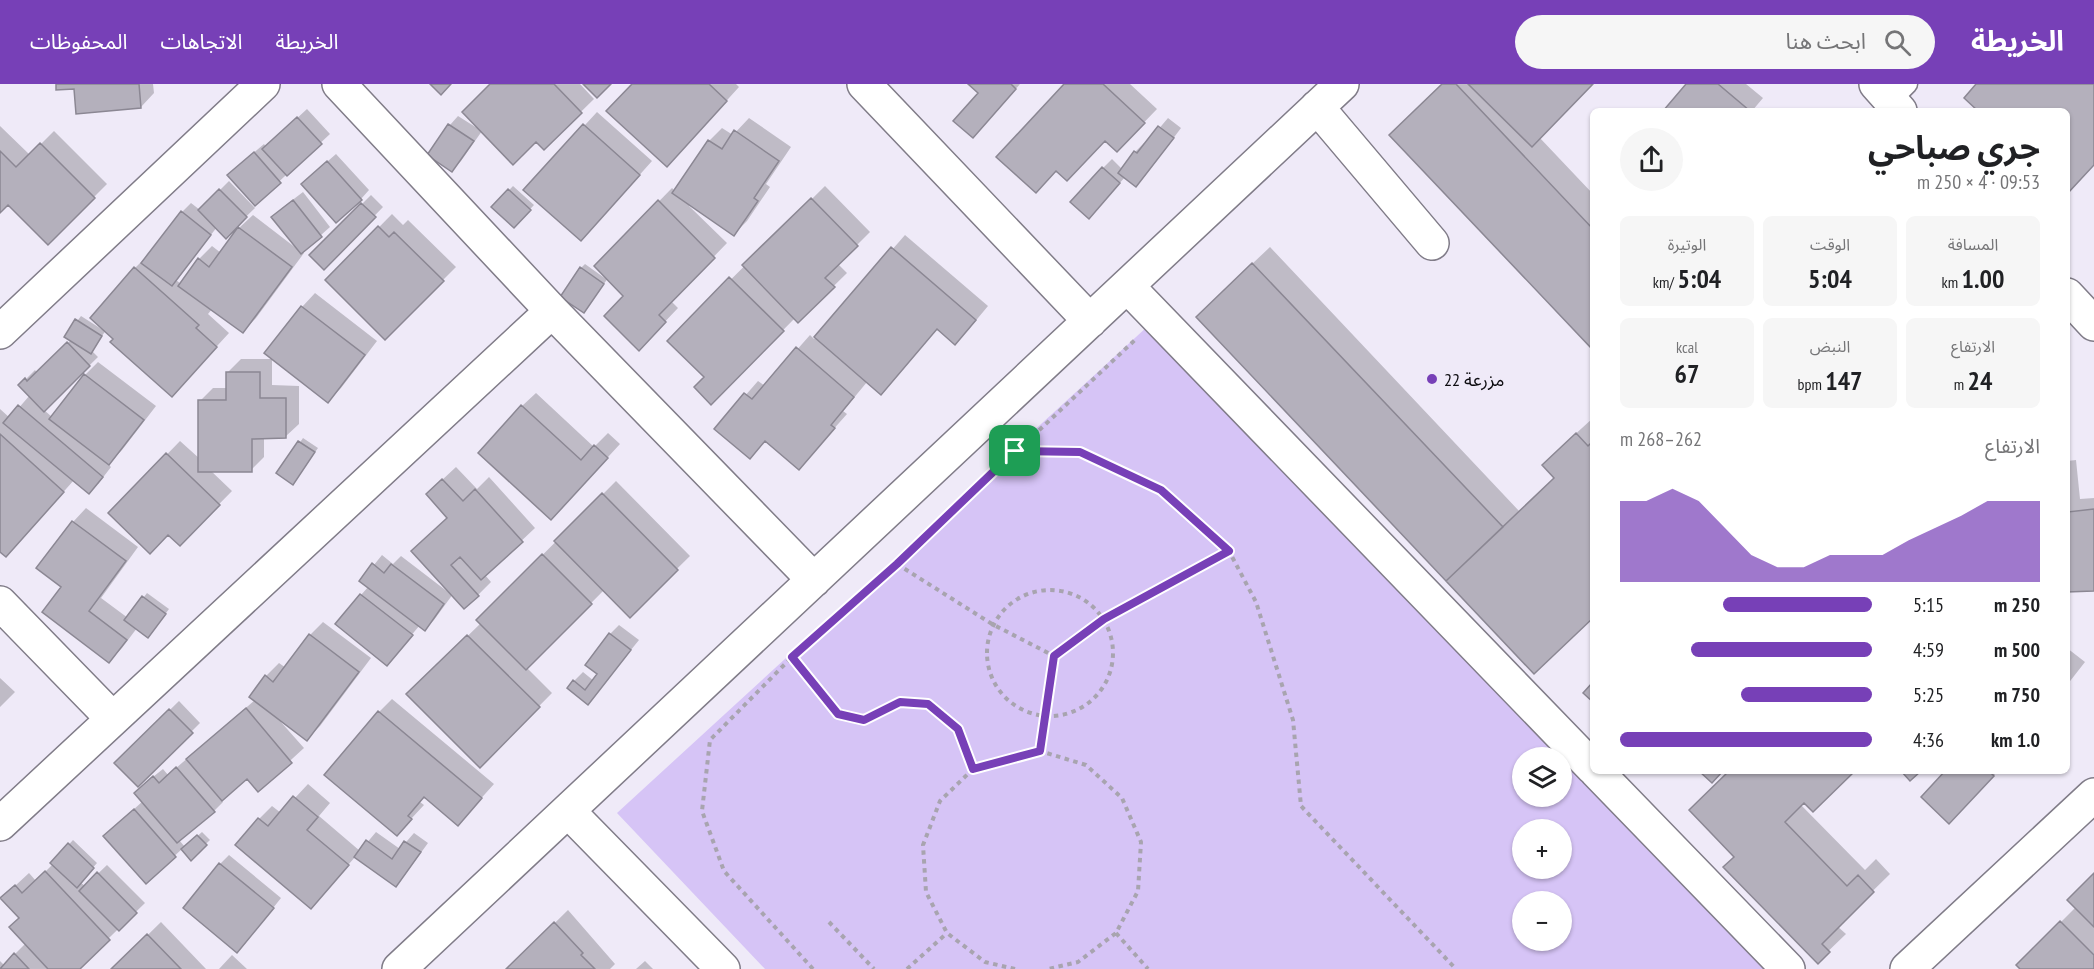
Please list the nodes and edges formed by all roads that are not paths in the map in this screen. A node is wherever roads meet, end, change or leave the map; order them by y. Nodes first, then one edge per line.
1 (263, 84) edge
2 (339, 84) edge
3 (864, 84) edge
4 (1341, 84) edge
5 (1317, 107) junction
6 (1432, 243) dead end
7 (1127, 285) junction
8 (2070, 298) edge
9 (552, 311) junction
10 (1090, 321) junction
11 (2094, 324) edge
12 (0, 332) edge
13 (814, 580) junction
14 (0, 603) edge
15 (113, 719) junction
16 (1590, 765) edge
17 (1599, 774) edge
18 (2094, 795) edge
19 (568, 811) junction
20 (0, 824) edge
21 (399, 969) edge
22 (723, 969) edge
23 (1788, 969) edge
24 (1907, 969) edge

1 - 12 street
2 - 9 street
3 - 10 street
4 - 5 street
5 - 6 street
5 - 7 street
7 - 10 street
7 - 16 street
8 - 11 street
9 - 13 street
9 - 15 street
10 - 13 street
13 - 19 street
14 - 15 street
15 - 20 street
17 - 23 street
18 - 24 street
19 - 21 street
19 - 22 street

